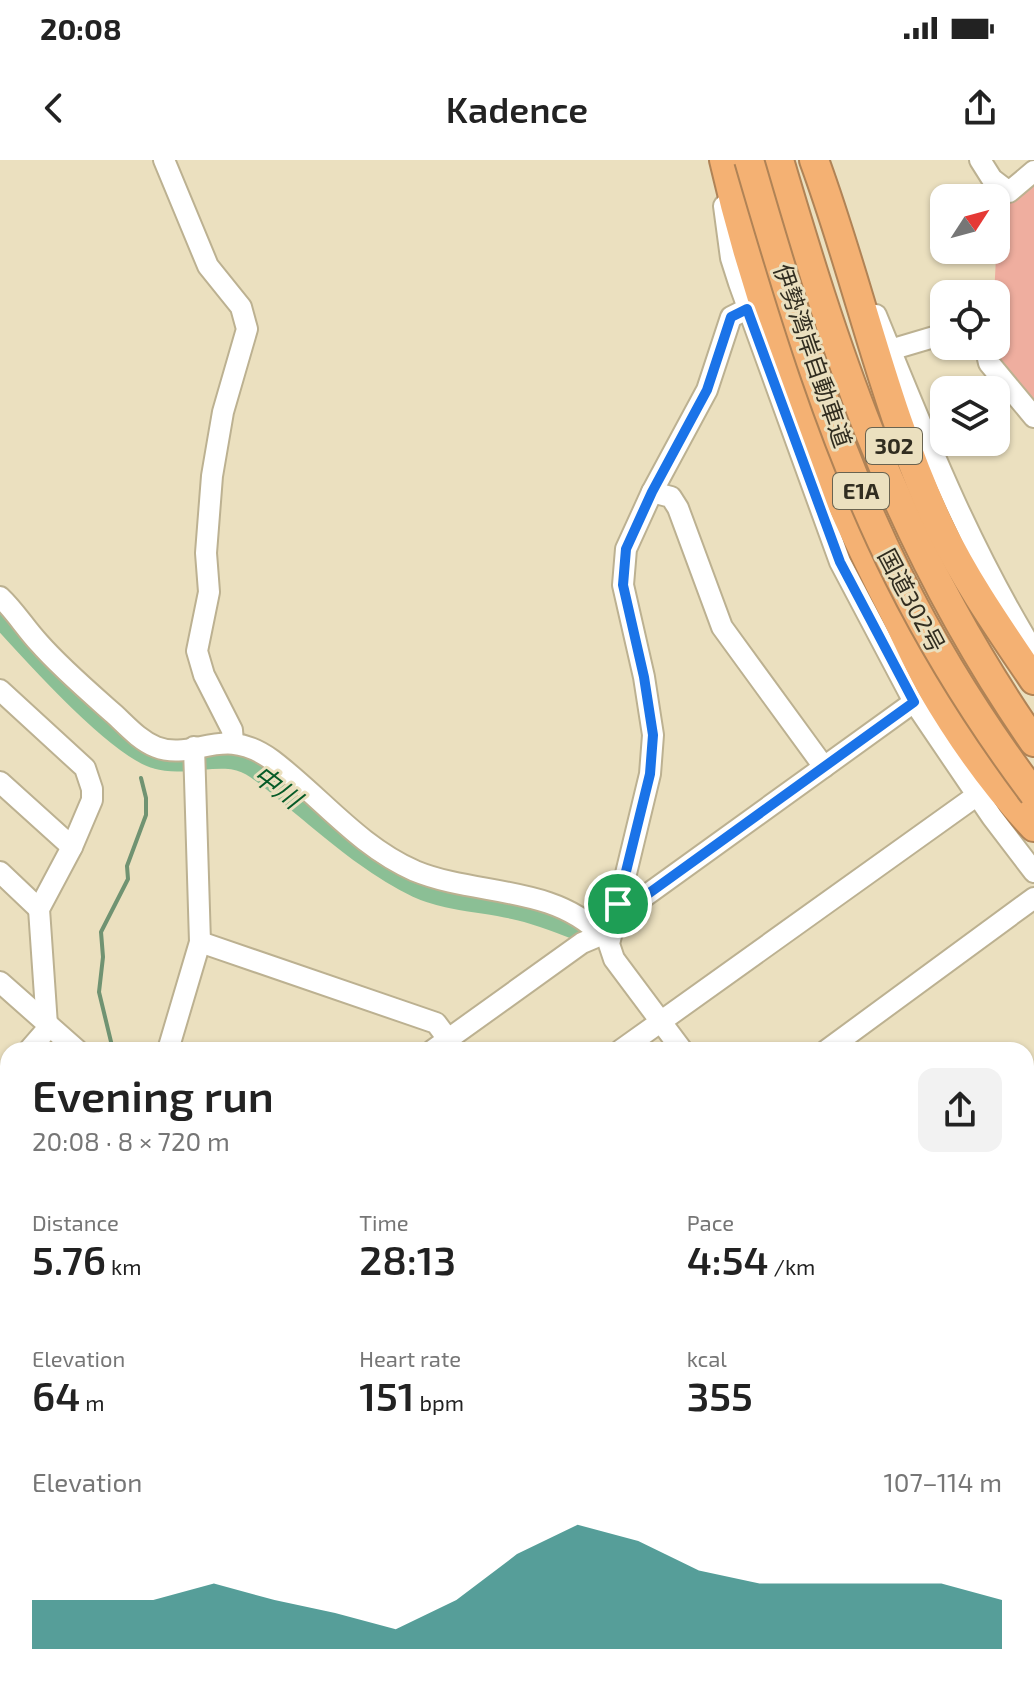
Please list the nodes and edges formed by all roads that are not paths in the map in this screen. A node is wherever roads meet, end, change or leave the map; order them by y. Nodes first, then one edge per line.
1 (164, 160) edge
2 (711, 160) edge
3 (724, 160) edge
4 (746, 160) edge
5 (779, 160) edge
6 (795, 160) edge
7 (814, 160) edge
8 (822, 160) edge
9 (980, 160) edge
10 (1034, 171) edge
11 (747, 309) junction
12 (930, 338) edge
13 (890, 350) junction
14 (988, 360) edge
15 (1034, 417) edge
16 (652, 492) junction
17 (0, 597) edge
18 (1032, 667) edge
19 (0, 690) edge
20 (914, 702) junction
21 (1034, 714) edge
22 (233, 742) junction
23 (1034, 742) edge
24 (194, 756) junction
25 (824, 767) junction
26 (0, 782) edge
27 (1034, 796) edge
28 (969, 801) dead end
29 (1034, 827) edge
30 (72, 847) junction
31 (0, 872) edge
32 (1034, 872) edge
33 (1034, 898) edge
34 (618, 904) junction
35 (39, 909) junction
36 (605, 936) junction
37 (200, 942) junction
38 (0, 982) edge
39 (661, 1021) junction
40 (48, 1026) junction
41 (35, 1042) edge
42 (67, 1042) edge
43 (170, 1042) edge
44 (439, 1042) edge
45 (444, 1042) edge
46 (632, 1042) edge
47 (676, 1042) edge
48 (842, 1042) edge

1 - 22 street
2 - 11 street
3 - 29 highway
4 - 27 highway, 伊勢湾岸自動車道 / E1A, bridge
5 - 23 highway, 伊勢湾岸自動車道 / E1A
6 - 21 highway, 国道302号 / 302
7 - 18 highway
8 - 13 street
9 - 10 street
11 - 16 street
11 - 20 street
12 - 13 street
13 - 18 street
14 - 15 street
16 - 25 street
16 - 34 street
17 - 24 street
19 - 30 street
20 - 25 street
20 - 32 street
22 - 24 street
22 - 36 street
24 - 37 street
25 - 34 street
26 - 30 street
28 - 39 street
30 - 35 street
31 - 35 street
33 - 48 street
34 - 36 street
35 - 40 street
36 - 39 street
36 - 45 street
37 - 43 street
37 - 44 street
38 - 40 street
39 - 46 street
39 - 47 street
40 - 41 street
40 - 42 street

